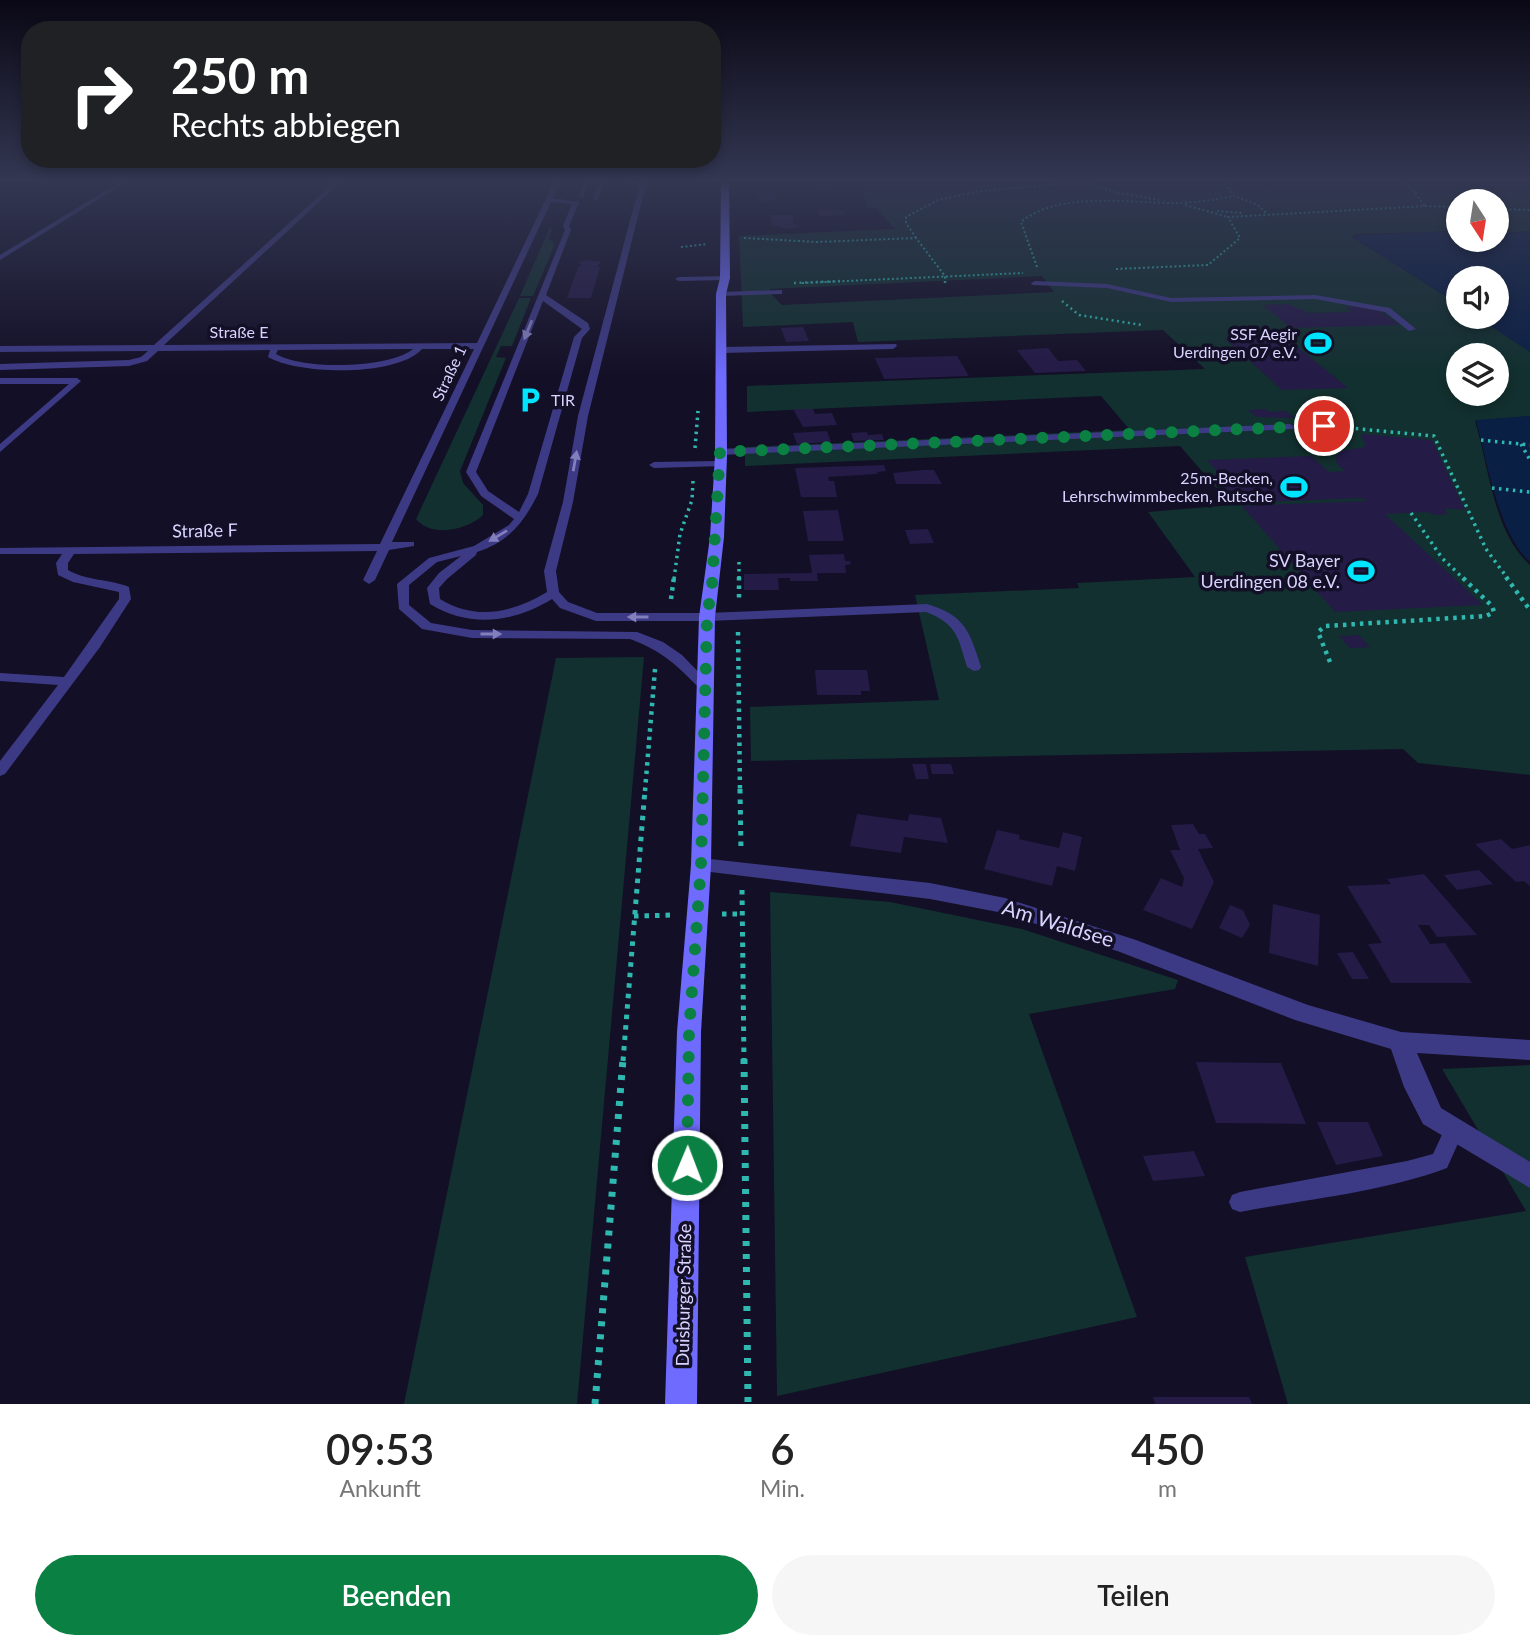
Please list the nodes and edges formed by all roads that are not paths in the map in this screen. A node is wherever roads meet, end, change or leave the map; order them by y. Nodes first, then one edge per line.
1 (20, 246) edge
2 (268, 246) edge
3 (527, 246) edge
4 (562, 246) edge
5 (627, 246) edge
6 (724, 246) edge
7 (0, 258) edge
8 (679, 279) dead end
9 (1040, 282) road end
10 (723, 286) junction
11 (779, 292) dead end
12 (543, 297) junction
13 (1412, 329) dead end
14 (478, 345) junction
15 (276, 346) junction
16 (420, 346) junction
17 (893, 346) dead end
18 (157, 347) junction
19 (0, 349) edge
20 (722, 350) junction
21 (0, 368) edge
22 (0, 380) edge
23 (1290, 427) road end
24 (0, 449) edge
25 (719, 458) junction
26 (654, 465) dead end
27 (521, 518) junction
28 (410, 544) dead end
29 (383, 547) junction
30 (478, 548) junction
31 (71, 550) junction
32 (0, 551) edge
33 (369, 580) dead end
34 (554, 593) junction
35 (707, 617) junction
36 (974, 667) dead end
37 (0, 677) edge
38 (67, 681) junction
39 (705, 686) junction
40 (0, 771) edge
41 (701, 865) junction
42 (1401, 1042) junction
43 (1530, 1051) edge
44 (1454, 1130) junction
45 (1530, 1176) edge
46 (1240, 1202) dead end
47 (681, 1404) edge

1 - 7 lane
2 - 18 lane
3 - 14 lane, Straße 1
4 - 12 lane
34 -> 5 lane
6 - 10 main road, Duisburger Straße
8 - 10 lane
9 - 13 lane
10 - 11 lane
10 - 20 main road, Duisburger Straße
12 - 27 lane
12 -> 27 lane
14 - 16 lane, Straße E
14 - 29 lane, Straße 1
15 - 16 lane, Straße E
15 - 16 lane
15 - 18 lane, Straße E
17 - 20 lane
18 - 19 lane, Straße E
18 - 21 lane
20 - 25 main road, Duisburger Straße
22 - 24 lane
23 - 25 lane
25 - 26 lane
25 - 35 main road, Duisburger Straße
27 -> 30 lane
28 - 29 lane, Straße F
29 - 31 lane, Straße F
29 - 33 lane, Straße 1
30 - 34 lane
30 -> 39 lane
31 - 32 lane, Straße F
31 - 38 lane
35 -> 34 lane
35 - 36 lane
35 - 39 main road, Duisburger Straße
37 - 38 lane
38 - 40 lane
39 - 41 main road, Duisburger Straße
41 - 42 street, Am Waldsee
41 - 47 main road, Duisburger Straße
42 - 43 street, Am Waldsee
42 - 44 street
44 - 45 street
44 - 46 lane

